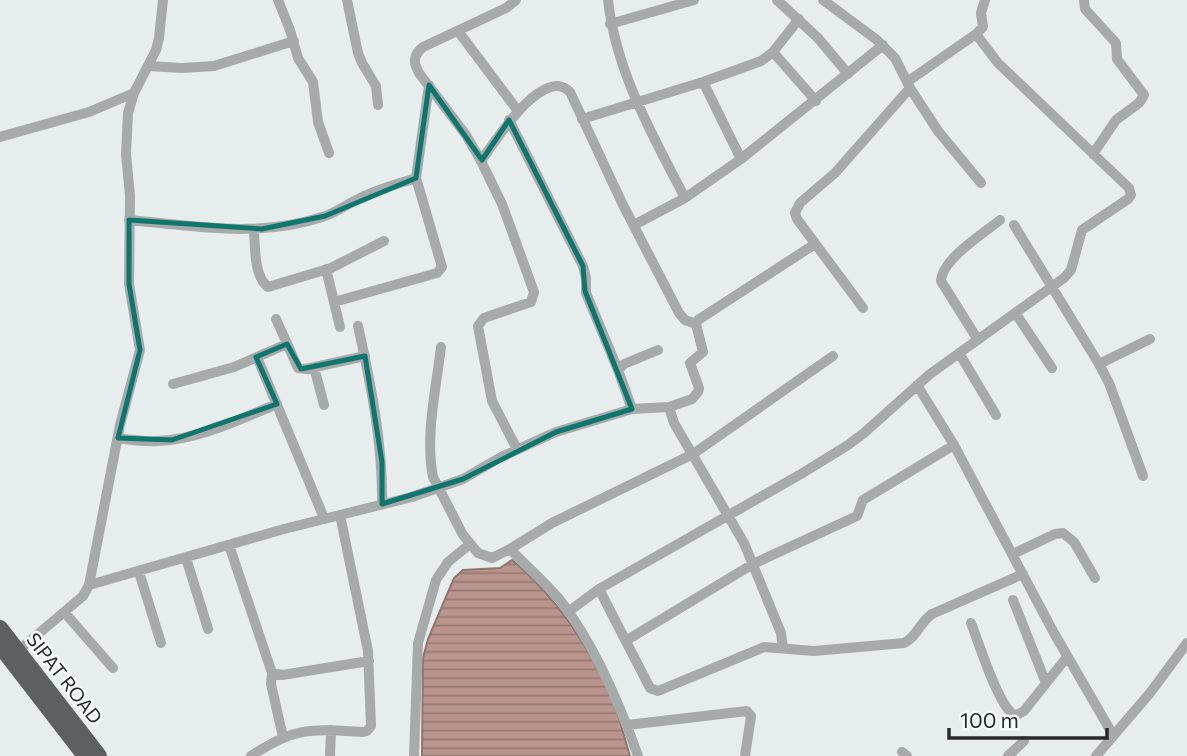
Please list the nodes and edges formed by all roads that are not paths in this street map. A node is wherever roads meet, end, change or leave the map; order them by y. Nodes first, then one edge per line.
1 (163, 0) edge
2 (278, 0) edge
3 (346, 0) edge
4 (516, 0) edge
5 (608, 0) edge
6 (694, 0) edge
7 (777, 0) edge
8 (823, 0) edge
9 (985, 0) edge
10 (1084, 0) edge
11 (799, 19) junction
12 (610, 24) junction
13 (458, 31) junction
14 (976, 34) junction
15 (294, 41) junction
16 (884, 45) junction
17 (773, 52) junction
18 (148, 66) junction
19 (848, 74) junction
20 (703, 82) junction
21 (429, 85) junction
22 (909, 85) junction
23 (134, 93) junction
24 (816, 101) junction
25 (637, 103) junction
26 (379, 105) dead end
27 (517, 111) junction
28 (582, 119) junction
29 (509, 120) junction
30 (0, 138) edge
31 (329, 153) dead end
32 (1093, 154) junction
33 (741, 159) junction
34 (481, 161) junction
35 (416, 178) junction
36 (981, 183) dead end
37 (685, 198) junction
38 (130, 220) junction
39 (1000, 220) dead end
40 (634, 225) junction
41 (1014, 225) dead end
42 (254, 230) junction
43 (384, 241) dead end
44 (815, 244) junction
45 (326, 270) junction
46 (1053, 286) junction
47 (334, 302) junction
48 (863, 308) dead end
49 (1016, 314) junction
50 (276, 318) dead end
51 (696, 324) junction
52 (358, 326) dead end
53 (340, 327) dead end
54 (1150, 339) dead end
55 (978, 340) junction
56 (287, 344) junction
57 (441, 348) dead end
58 (658, 350) dead end
59 (959, 354) junction
60 (365, 356) junction
61 (833, 356) dead end
62 (257, 357) junction
63 (1099, 364) junction
64 (314, 367) junction
65 (1052, 368) dead end
66 (618, 370) junction
67 (173, 384) dead end
68 (917, 385) junction
69 (277, 404) junction
70 (324, 405) dead end
71 (669, 407) junction
72 (632, 410) junction
73 (996, 415) dead end
74 (118, 438) junction
75 (954, 445) junction
76 (517, 449) junction
77 (693, 454) junction
78 (1143, 476) dead end
79 (438, 489) junction
80 (382, 504) junction
81 (340, 514) junction
82 (730, 516) junction
83 (324, 519) junction
84 (470, 544) junction
85 (229, 545) junction
86 (510, 549) junction
87 (1013, 554) junction
88 (186, 558) junction
89 (753, 564) junction
90 (139, 572) junction
91 (1023, 574) junction
92 (1095, 578) dead end
93 (89, 585) junction
94 (599, 589) junction
95 (1013, 600) dead end
96 (568, 611) junction
97 (64, 612) junction
98 (971, 623) dead end
99 (0, 628) edge
100 (208, 629) dead end
101 (627, 640) junction
102 (161, 643) dead end
103 (1187, 643) edge
104 (782, 648) junction
105 (7, 656) edge
106 (1067, 657) junction
107 (369, 661) junction
108 (113, 668) dead end
109 (272, 673) junction
110 (1046, 683) junction
111 (627, 725) junction
112 (331, 730) junction
113 (1112, 735) junction
114 (284, 737) junction
115 (1024, 741) dead end
116 (93, 755) edge
117 (251, 756) edge
118 (330, 756) edge
119 (414, 756) edge
120 (638, 756) edge
121 (745, 756) edge
122 (1008, 756) edge
123 (1096, 756) edge

1 - 18 street
2 - 15 street
3 - 26 street
4 - 13 street
5 - 12 street
6 - 12 street
7 - 11 street
8 - 16 street
9 - 14 street
10 - 32 street
11 - 17 street
11 - 19 street
12 - 25 street
13 - 21 street
13 - 27 street
14 - 22 street
14 - 32 street
15 - 18 street
15 - 31 street
16 - 19 street
16 - 22 street
17 - 20 street
17 - 24 street
18 - 23 street
19 - 24 street
20 - 25 street
20 - 33 street
21 - 34 street
21 - 35 street
22 - 36 street
22 - 44 street
23 - 30 street
23 - 38 street
24 - 33 street
25 - 28 street
25 - 37 street
27 - 28 street
27 - 29 street
28 - 40 street
29 - 34 street
29 - 66 street
32 - 46 street
33 - 37 street
34 - 76 street
35 - 42 street
35 - 47 street
37 - 40 street
38 - 42 street
38 - 74 street
39 - 55 street
40 - 51 street
41 - 46 street
42 - 45 street
43 - 45 street
44 - 48 street
44 - 51 street
45 - 47 street
46 - 49 street
46 - 63 street
47 - 53 street
49 - 55 street
49 - 65 street
50 - 56 street
51 - 71 street
52 - 60 street
54 - 63 street
55 - 59 street
56 - 62 street
56 - 64 street
57 - 79 street
58 - 66 street
59 - 68 street
59 - 73 street
60 - 64 street
60 - 80 street
61 - 77 street
62 - 67 street
62 - 69 street
63 - 78 street
64 - 70 street
66 - 72 street
68 - 75 street
68 - 82 street
69 - 74 street
69 - 83 street
71 - 72 street
71 - 77 street
72 - 76 street
74 - 93 street
75 - 87 street
75 - 89 street
76 - 79 street
77 - 82 street
77 - 86 street
79 - 80 street
79 - 84 street
80 - 81 street
81 - 83 street
81 - 107 street
82 - 89 street
82 - 94 street
83 - 85 street
84 - 86 street
84 - 119 street
85 - 88 street
85 - 109 street
86 - 96 street
87 - 91 street
87 - 92 street
88 - 90 street
88 - 100 street
89 - 101 street
89 - 104 street
90 - 93 street
90 - 102 street
91 - 104 street
91 - 106 street
93 - 97 street
94 - 96 street
94 - 101 street
95 - 110 street
96 - 111 street
97 - 105 street
97 - 108 street
98 - 110 street
99 - 105 highway, SIPAT ROAD
101 - 104 street
103 - 113 street
105 - 116 highway, SIPAT ROAD
106 - 110 street
106 - 113 street
107 - 109 street
107 - 112 street
109 - 114 street
111 - 120 street
111 - 121 street
112 - 114 street
112 - 118 street
113 - 123 street
114 - 117 street
115 - 122 street

